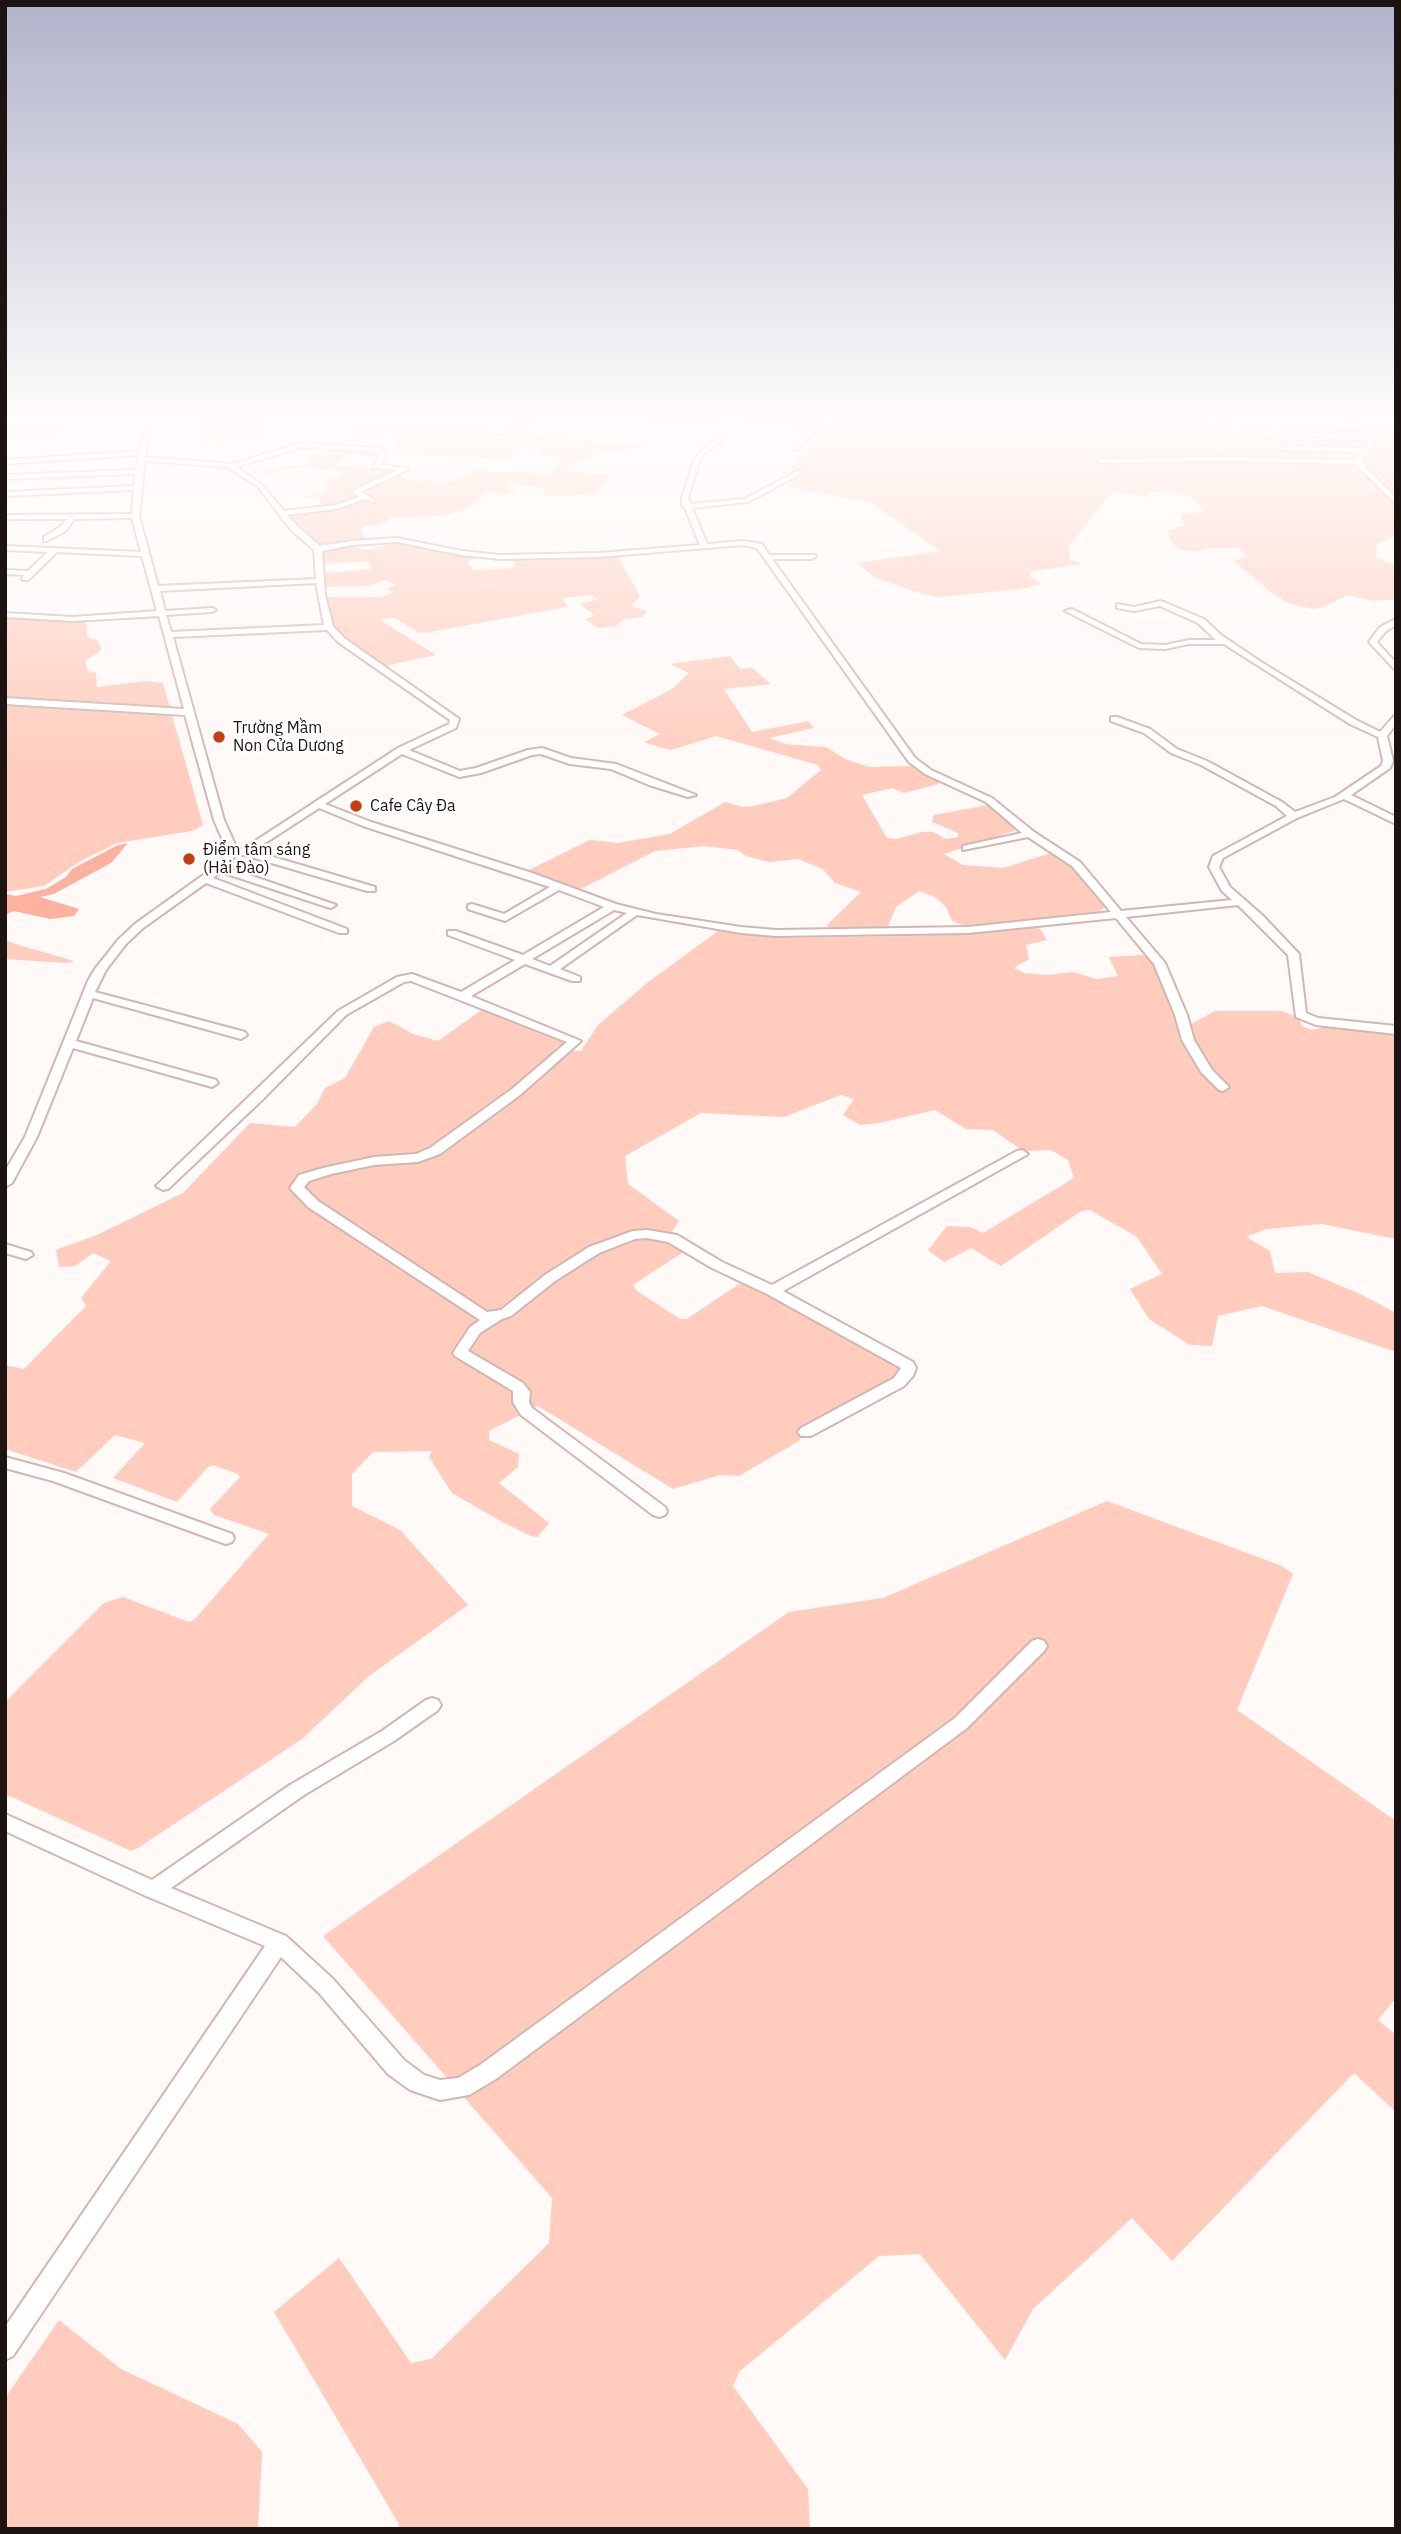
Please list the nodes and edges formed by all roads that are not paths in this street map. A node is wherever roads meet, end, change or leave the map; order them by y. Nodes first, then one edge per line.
1 (46, 539) edge
2 (141, 539) edge
3 (307, 539) edge
4 (701, 539) edge
5 (749, 539) edge
6 (35, 543) junction
7 (753, 544) junction
8 (704, 547) junction
9 (5, 548) edge
10 (56, 549) junction
11 (318, 549) junction
12 (145, 554) junction
13 (5, 557) edge
14 (765, 557) junction
15 (812, 557) dead end
16 (46, 558) junction
17 (5, 572) edge
18 (320, 581) junction
19 (154, 589) junction
20 (1120, 606) dead end
21 (212, 610) dead end
22 (1069, 611) dead end
23 (160, 613) junction
24 (5, 615) edge
25 (1396, 621) edge
26 (329, 627) junction
27 (167, 635) junction
28 (1226, 642) junction
29 (1396, 669) edge
30 (5, 701) edge
31 (188, 712) junction
32 (1396, 717) edge
33 (1114, 719) dead end
34 (1382, 736) junction
35 (401, 750) junction
36 (691, 795) dead end
37 (1344, 796) junction
38 (319, 805) junction
39 (1294, 816) junction
40 (1396, 821) edge
41 (1030, 834) junction
42 (967, 848) dead end
43 (233, 852) junction
44 (245, 852) junction
45 (220, 868) junction
46 (205, 879) junction
47 (558, 886) junction
48 (371, 889) dead end
49 (1241, 902) junction
50 (331, 905) dead end
51 (612, 906) junction
52 (472, 907) dead end
53 (635, 912) junction
54 (1118, 914) junction
55 (343, 931) dead end
56 (452, 933) dead end
57 (524, 960) junction
58 (551, 970) junction
59 (576, 979) dead end
60 (90, 993) junction
61 (462, 997) junction
62 (1396, 1030) edge
63 (241, 1035) dead end
64 (69, 1043) junction
65 (212, 1083) dead end
66 (1223, 1087) dead end
67 (1023, 1154) dead end
68 (5, 1183) edge
69 (163, 1186) dead end
70 (5, 1248) edge
71 (26, 1255) dead end
72 (772, 1291) junction
73 (500, 1315) junction
74 (806, 1432) dead end
75 (5, 1462) edge
76 (659, 1511) dead end
77 (226, 1538) dead end
78 (1038, 1646) dead end
79 (432, 1706) dead end
80 (5, 1822) edge
81 (153, 1890) junction
82 (279, 1942) junction
83 (5, 2348) edge

1 - 6 street
2 - 12 street
3 - 11 street
4 - 8 street
5 - 7 street
6 - 9 street
6 - 10 street
7 - 8 street
7 - 14 street
8 - 11 street
10 - 12 street
10 - 16 street
11 - 18 street
12 - 19 street
13 - 16 street
14 - 15 street
14 - 41 street
16 - 17 street
18 - 19 street
18 - 26 street
19 - 23 street
20 - 28 street
21 - 23 street
22 - 28 street
23 - 24 street
23 - 27 street
25 - 29 street
26 - 27 street
26 - 35 street
27 - 31 street
28 - 34 street
30 - 31 street
31 - 43 street
32 - 34 street
33 - 39 street
34 - 37 street
35 - 36 street
35 - 38 street
37 - 39 street
37 - 40 street
38 - 44 street
38 - 47 street
39 - 49 street
41 - 42 street
41 - 54 street
43 - 44 street
43 - 45 street
44 - 48 street
45 - 46 street
45 - 50 street
46 - 55 street
46 - 60 street
47 - 51 street
47 - 52 street
49 - 54 street
49 - 62 street
51 - 53 street
51 - 57 street
53 - 54 street
53 - 58 street
54 - 66 street
56 - 57 street
57 - 58 street
57 - 61 street
58 - 59 street
60 - 63 street
60 - 64 street
61 - 69 street
61 - 73 street
64 - 65 street
64 - 68 street
67 - 72 street
70 - 71 street
72 - 73 street
72 - 74 street
73 - 76 street
75 - 77 street
78 - 82 street
79 - 81 street
80 - 81 street
81 - 82 street
82 - 83 street

